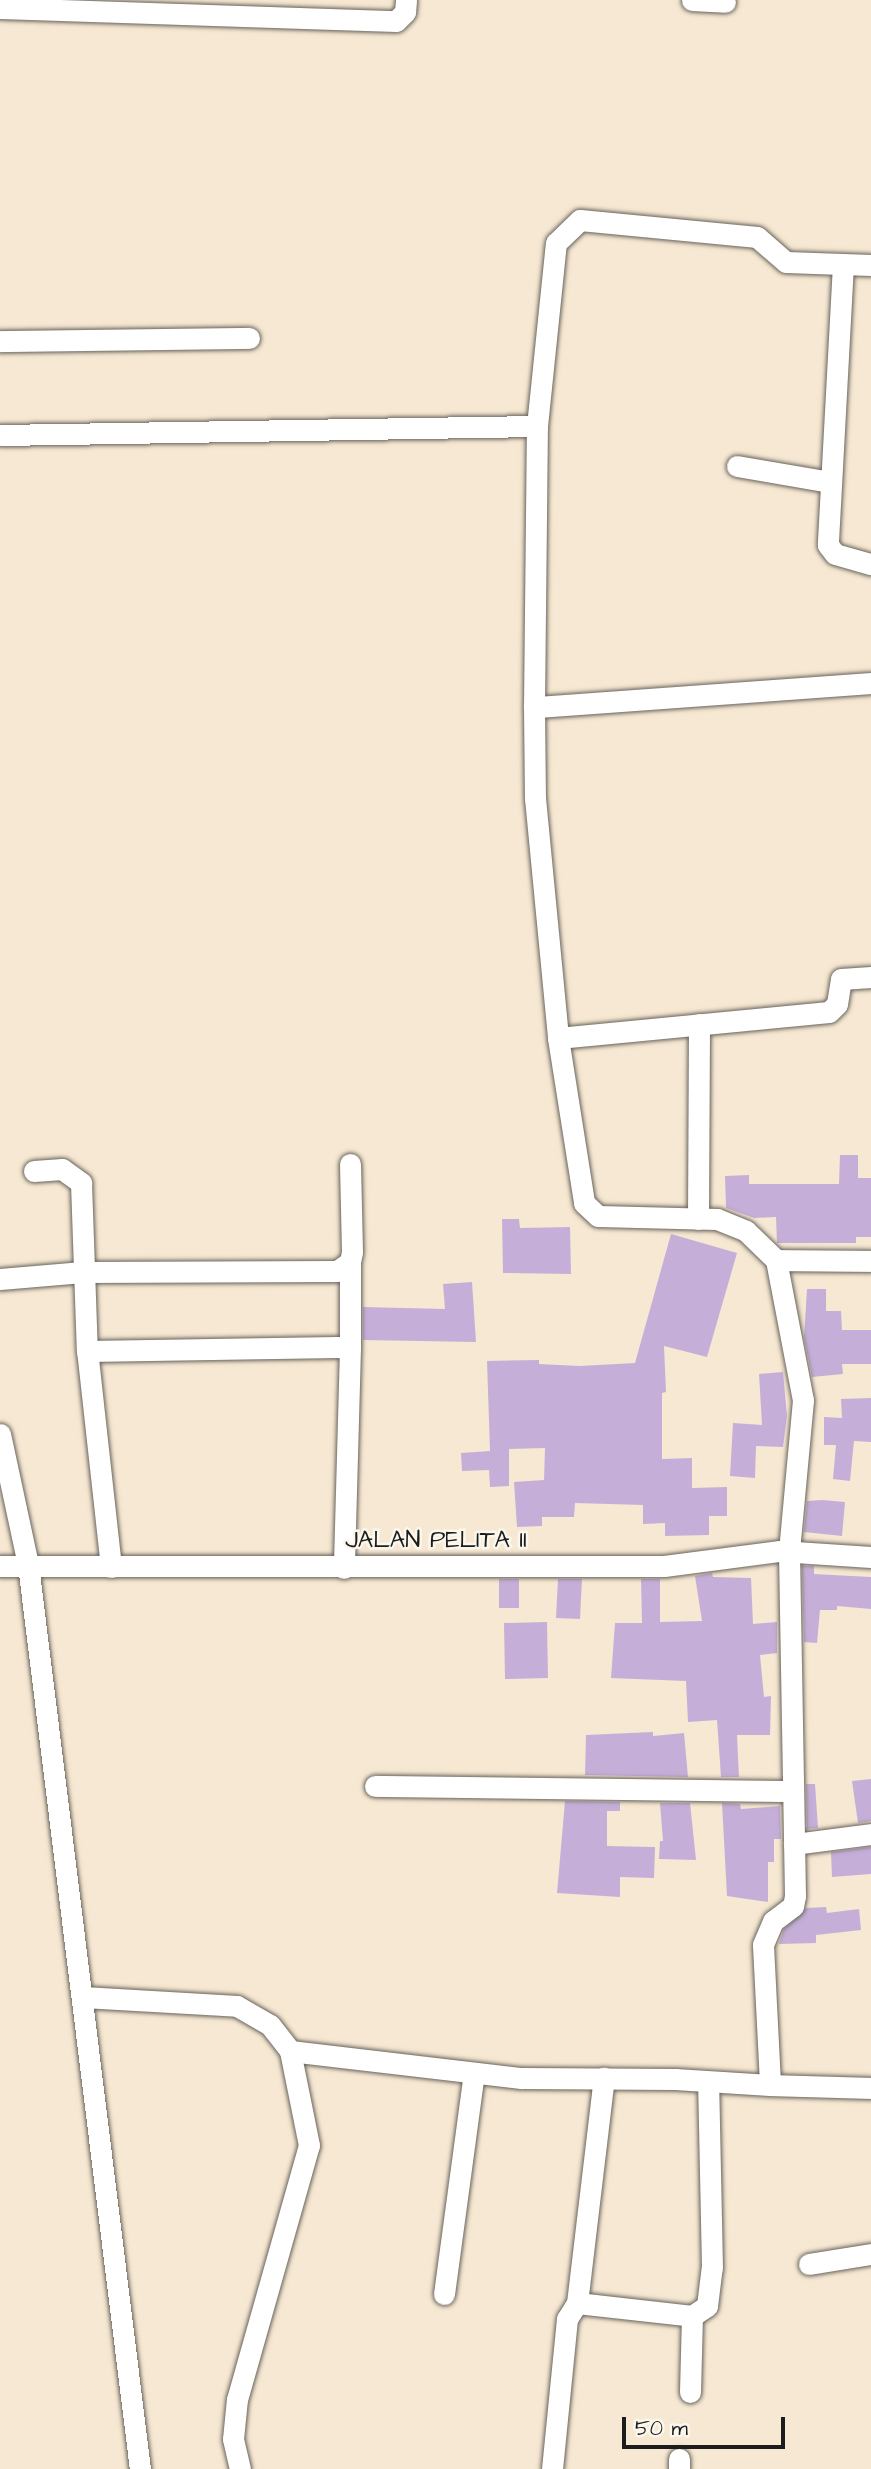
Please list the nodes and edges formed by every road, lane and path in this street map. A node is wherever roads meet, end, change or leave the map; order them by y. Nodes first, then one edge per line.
1 (406, 0) edge
2 (692, 0) edge
3 (725, 2) dead end
4 (0, 8) edge
5 (843, 264) junction
6 (871, 265) edge
7 (249, 338) dead end
8 (0, 341) edge
9 (532, 426) junction
10 (0, 435) edge
11 (737, 466) dead end
12 (831, 482) junction
13 (871, 564) edge
14 (871, 683) edge
15 (534, 707) junction
16 (871, 977) edge
17 (699, 1024) junction
18 (558, 1038) junction
19 (350, 1164) dead end
20 (34, 1171) dead end
21 (698, 1219) junction
22 (776, 1260) junction
23 (871, 1261) edge
24 (350, 1262) junction
25 (83, 1272) junction
26 (0, 1279) edge
27 (350, 1348) junction
28 (87, 1351) junction
29 (0, 1434) edge
30 (789, 1552) junction
31 (871, 1557) edge
32 (28, 1565) junction
33 (0, 1566) edge
34 (111, 1567) junction
35 (344, 1568) junction
36 (375, 1786) dead end
37 (792, 1791) junction
38 (871, 1835) edge
39 (794, 1844) junction
40 (83, 2004) junction
41 (290, 2051) junction
42 (474, 2073) junction
43 (604, 2078) junction
44 (708, 2082) junction
45 (771, 2085) junction
46 (871, 2088) edge
47 (871, 2254) edge
48 (809, 2264) dead end
49 (444, 2294) dead end
50 (577, 2303) junction
51 (692, 2316) junction
52 (690, 2392) dead end
53 (141, 2469) edge
54 (240, 2469) edge
55 (552, 2469) edge

1 - 4 street
2 - 3 street
5 - 6 street
5 - 9 street
5 - 12 street
7 - 8 street
9 - 10 street
9 - 15 street
11 - 12 street
12 - 13 street
14 - 15 street
15 - 18 street
16 - 17 street
17 - 18 street
17 - 21 street
18 - 21 street
19 - 24 street
20 - 25 street
21 - 22 street
22 - 23 street
22 - 30 street
24 - 25 street
24 - 27 street
25 - 26 street
25 - 28 street
27 - 28 street
27 - 35 street
28 - 34 street
29 - 32 street
30 - 31 street, JALAN PELITA II
30 - 35 street, JALAN PELITA II
30 - 37 street
32 - 33 street, JALAN PELITA II
32 - 34 street, JALAN PELITA II
32 - 40 street
34 - 35 street, JALAN PELITA II
36 - 37 street
37 - 39 street
38 - 39 street
39 - 45 street
40 - 41 street
40 - 53 street
41 - 42 street
41 - 54 street
42 - 43 street
42 - 49 street
43 - 44 street
43 - 50 street
44 - 45 street
44 - 51 street
45 - 46 street
47 - 48 street
50 - 51 street
50 - 55 street
51 - 52 street

